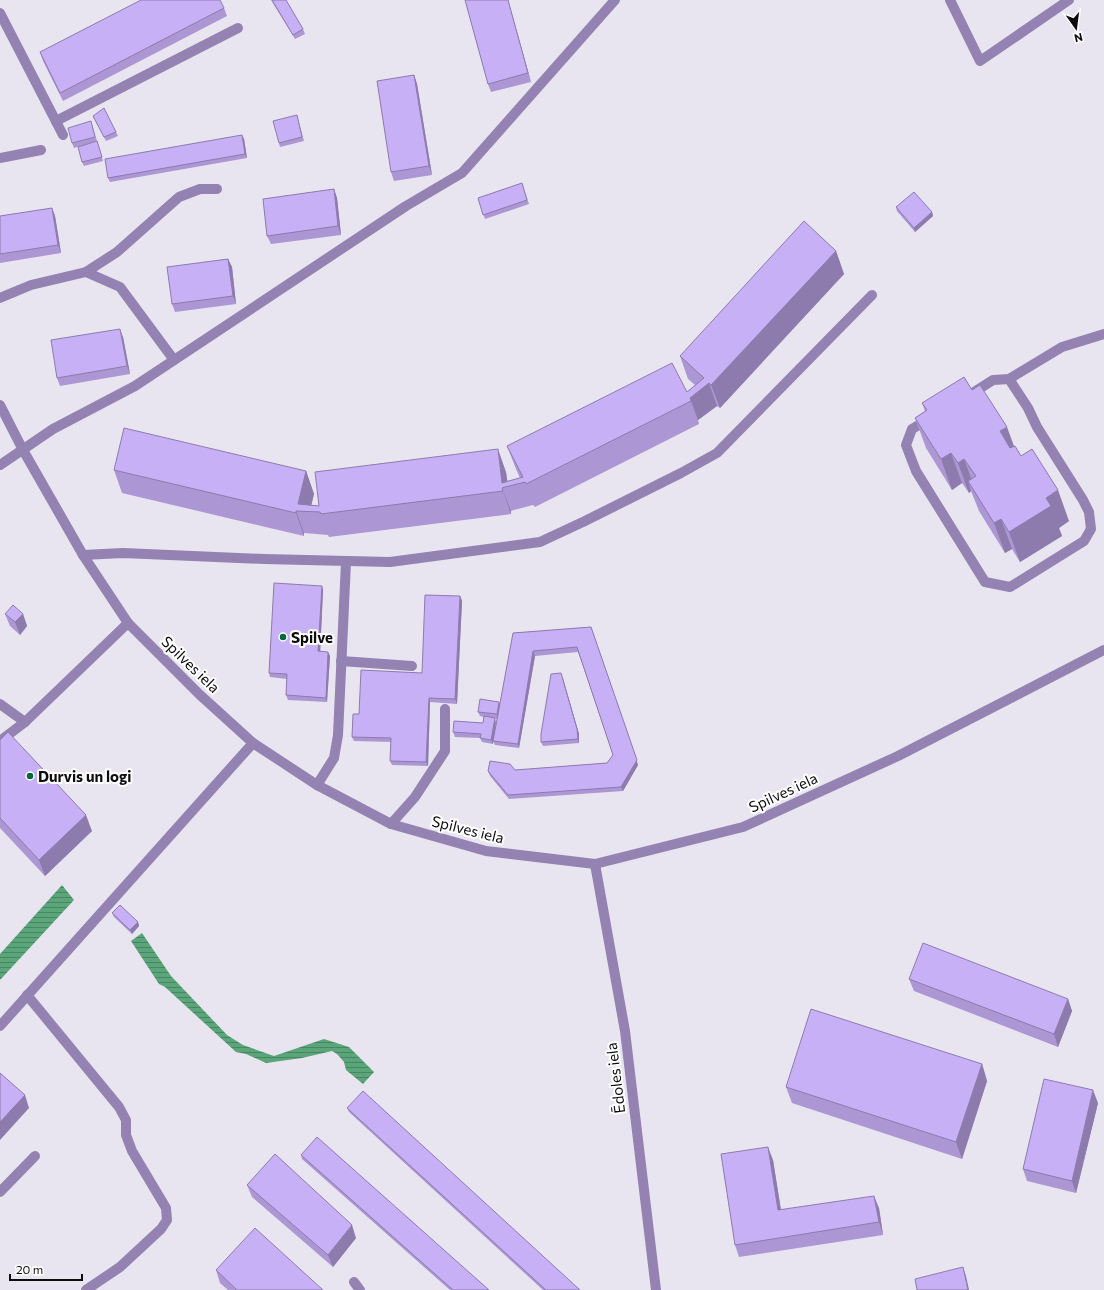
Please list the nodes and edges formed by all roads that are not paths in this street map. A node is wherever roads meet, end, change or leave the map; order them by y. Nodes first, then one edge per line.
1 (616, 0) edge
2 (950, 0) edge
3 (1069, 0) edge
4 (0, 13) edge
5 (238, 28) dead end
6 (56, 121) junction
7 (63, 135) dead end
8 (41, 150) dead end
9 (0, 158) edge
10 (217, 188) dead end
11 (86, 272) junction
12 (872, 295) dead end
13 (0, 298) edge
14 (1104, 334) edge
15 (174, 360) junction
16 (1009, 379) junction
17 (959, 401) edge
18 (0, 405) edge
19 (939, 413) edge
20 (23, 450) junction
21 (0, 465) edge
22 (83, 554) junction
23 (346, 562) junction
24 (128, 623) junction
25 (1104, 650) edge
26 (341, 662) junction
27 (412, 666) dead end
28 (0, 704) edge
29 (445, 709) dead end
30 (25, 722) junction
31 (0, 741) edge
32 (253, 743) junction
33 (317, 785) junction
34 (391, 824) junction
35 (595, 864) junction
36 (27, 996) junction
37 (0, 1026) edge
38 (35, 1156) dead end
39 (0, 1192) edge
40 (86, 1290) edge
41 (656, 1290) edge

1 - 15 street
2 - 3 street
4 - 6 street
5 - 6 street
6 - 7 street
8 - 9 street
10 - 11 street
11 - 13 street
11 - 15 street
12 - 23 street
14 - 16 street
15 - 20 street
16 - 17 street
16 - 19 street
18 - 20 street, Spilves iela
20 - 21 street
20 - 22 street, Spilves iela
22 - 23 street
22 - 24 street, Spilves iela
23 - 26 street
24 - 30 street
24 - 32 street, Spilves iela
25 - 35 street, Spilves iela
26 - 27 street
26 - 33 street
28 - 30 street
29 - 34 street
30 - 31 street
32 - 33 street, Spilves iela
32 - 36 street
33 - 34 street, Spilves iela
34 - 35 street, Spilves iela
35 - 41 street, Ēdoles iela
36 - 37 street
36 - 40 street
38 - 39 street

